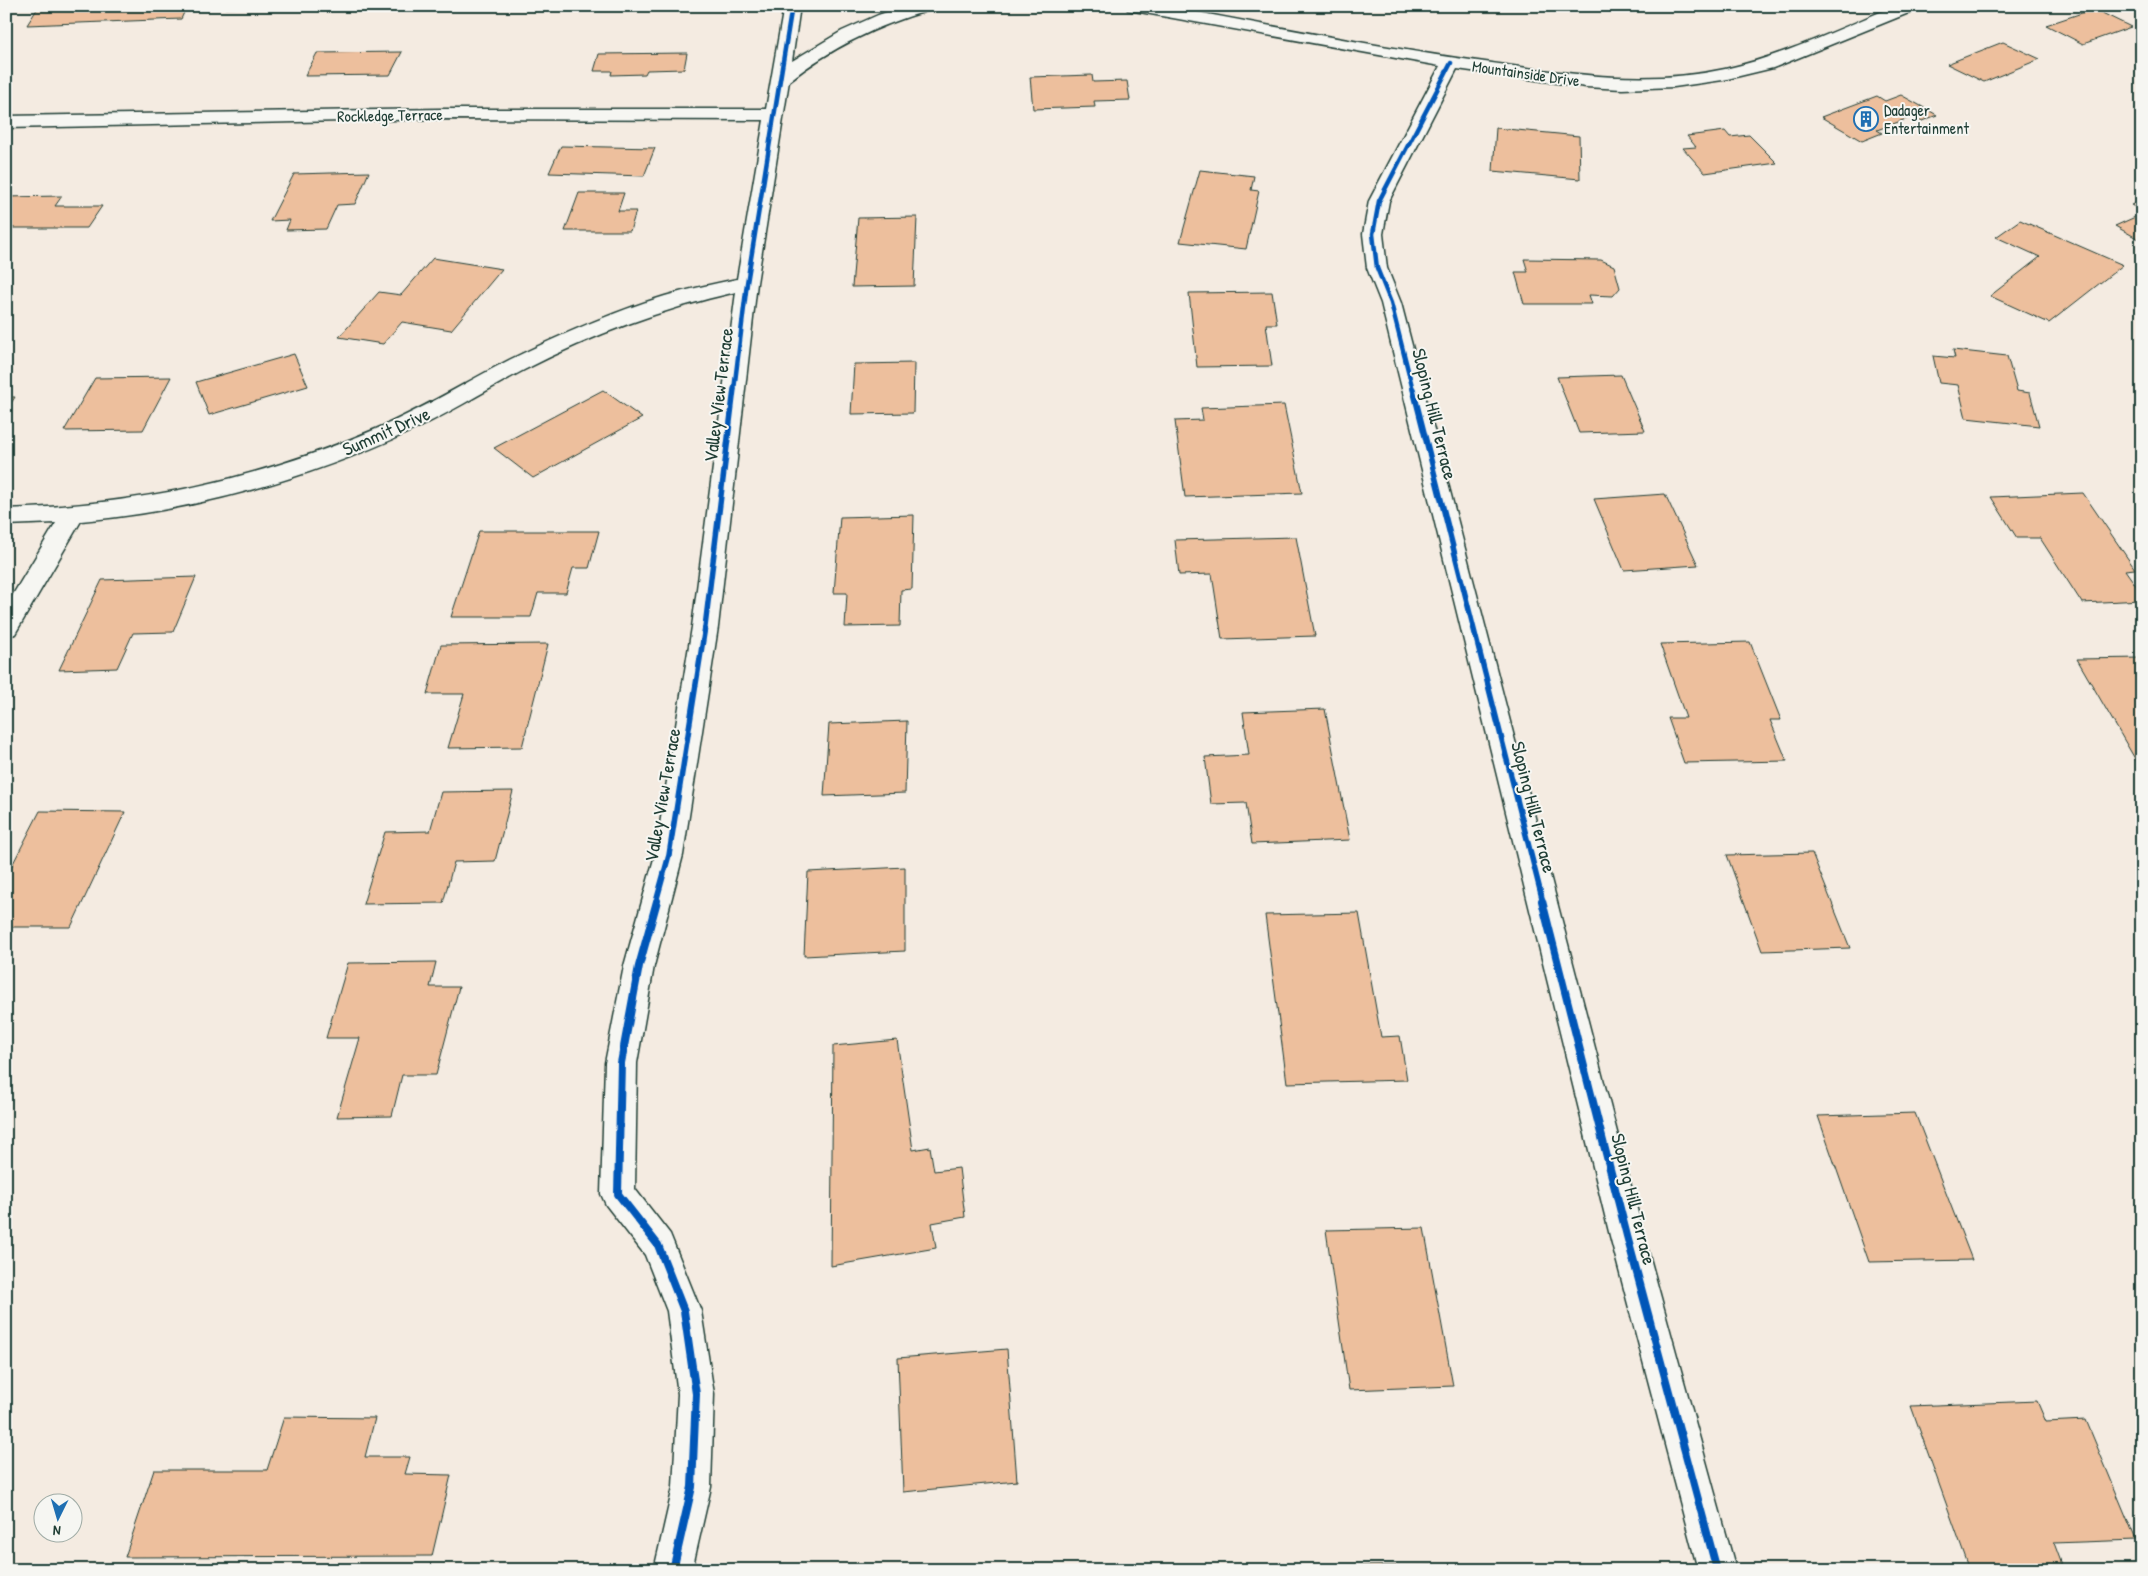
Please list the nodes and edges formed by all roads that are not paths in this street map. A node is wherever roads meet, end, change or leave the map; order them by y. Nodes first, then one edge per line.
1 (792, 6) edge
2 (924, 6) edge
3 (1134, 6) edge
4 (1910, 6) edge
5 (1450, 63) junction
6 (780, 80) junction
7 (774, 115) junction
8 (6, 122) edge
9 (747, 283) junction
10 (73, 514) junction
11 (6, 516) edge
12 (6, 628) edge
13 (672, 1570) edge
14 (1717, 1570) edge

1 - 6 street, Valley View Terrace
2 - 6 street
3 - 5 street, Mountainside Drive
4 - 5 street, Mountainside Drive
5 - 14 street, Sloping Hill Terrace
6 - 7 street, Valley View Terrace
7 - 8 street, Rockledge Terrace
7 - 9 street, Valley View Terrace
9 - 10 street, Summit Drive
9 - 13 street, Valley View Terrace
10 - 11 street, Summit Drive
10 - 12 street

